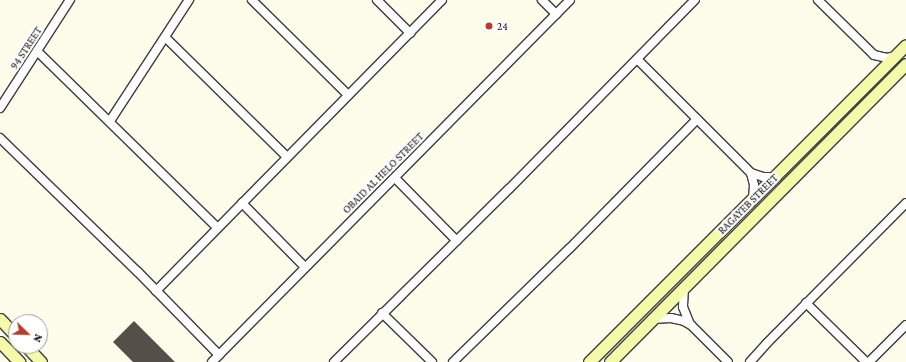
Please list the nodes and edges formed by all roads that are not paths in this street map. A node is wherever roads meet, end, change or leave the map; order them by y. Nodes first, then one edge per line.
1 (70, 0) edge
2 (189, 0) edge
3 (252, 0) edge
4 (377, 0) edge
5 (442, 0) edge
6 (542, 0) edge
7 (570, 0) edge
8 (695, 0) edge
9 (818, 0) edge
10 (556, 14) junction
11 (410, 33) junction
12 (165, 37) junction
13 (906, 45) edge
14 (37, 51) junction
15 (895, 56) junction
16 (637, 59) junction
17 (906, 64) edge
18 (348, 95) junction
19 (0, 108) edge
20 (697, 119) junction
21 (110, 121) junction
22 (0, 138) edge
23 (287, 157) junction
24 (751, 173) junction
25 (774, 177) junction
26 (395, 178) junction
27 (753, 198) junction
28 (242, 203) junction
29 (906, 203) edge
30 (217, 227) junction
31 (457, 241) junction
32 (305, 267) junction
33 (684, 287) junction
34 (156, 291) junction
35 (806, 303) junction
36 (382, 313) junction
37 (0, 319) edge
38 (652, 319) junction
39 (690, 325) junction
40 (906, 325) edge
41 (8, 328) edge
42 (0, 342) edge
43 (767, 342) junction
44 (34, 354) edge
45 (219, 355) junction
46 (614, 360) edge
47 (19, 362) edge
48 (41, 362) edge
49 (212, 362) edge
50 (334, 362) edge
51 (432, 362) edge
52 (453, 362) edge
53 (589, 362) edge
54 (728, 362) edge
55 (743, 362) edge
56 (750, 362) edge
57 (866, 362) edge
58 (869, 362) edge

1 - 14 street, 94 STREET
2 - 12 street
3 - 18 street
4 - 11 street
5 - 11 street
6 - 10 street
7 - 10 street, OBAID AL HELO STREET
8 - 16 street
9 - 15 street
10 - 26 street, OBAID AL HELO STREET
11 - 18 street
12 - 21 street
12 - 23 street
13 - 15 street, RAGAYEB STREET
14 - 19 street, 94 STREET
14 - 21 street
15 - 25 street, RAGAYEB STREET
16 - 20 street
16 - 31 street
17 - 33 street, RAGAYEB STREET
18 - 23 street
20 - 24 street
20 - 52 street
21 - 30 street
22 - 34 street
23 - 28 street
24 - 25 street
24 - 27 street
25 - 27 street, RAGAYEB STREET
26 - 31 street
26 - 32 street, OBAID AL HELO STREET
27 - 53 street, RAGAYEB STREET
28 - 30 street
28 - 32 street
29 - 35 street
30 - 34 street
31 - 36 street
32 - 45 street, OBAID AL HELO STREET
33 - 38 street, RAGAYEB STREET
33 - 39 street
34 - 45 street
35 - 43 street
35 - 57 street
36 - 50 street
36 - 51 street
37 - 41 street
38 - 39 street
38 - 46 street, RAGAYEB STREET
39 - 54 street
40 - 58 street
42 - 47 street
43 - 55 street
43 - 56 street
44 - 48 street
45 - 49 street, OBAID AL HELO STREET

